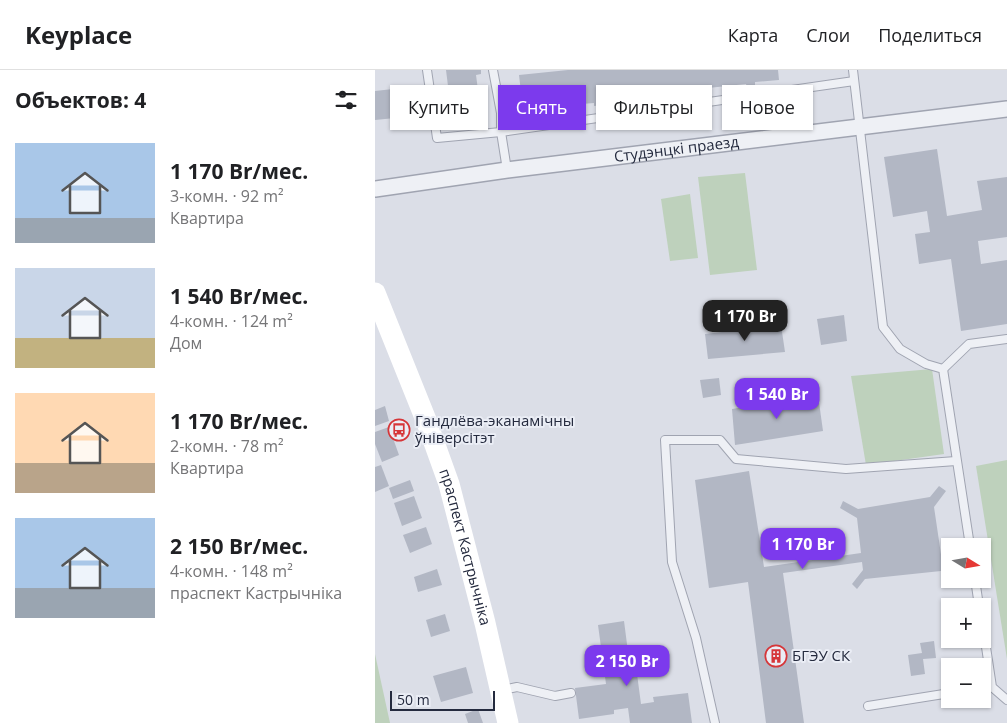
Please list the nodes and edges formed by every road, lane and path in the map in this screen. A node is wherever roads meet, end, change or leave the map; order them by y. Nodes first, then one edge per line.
1 (427, 70) edge
2 (493, 70) edge
3 (853, 70) edge
4 (854, 81) junction
5 (1007, 108) edge
6 (859, 126) junction
7 (501, 132) junction
8 (507, 170) junction
9 (375, 188) edge
10 (375, 293) edge
11 (1007, 339) edge
12 (943, 369) junction
13 (956, 461) junction
14 (969, 538) edge
15 (985, 648) edge
16 (501, 690) junction
17 (571, 693) dead end
18 (941, 695) edge
19 (1007, 700) edge
20 (868, 706) dead end
21 (508, 723) edge
22 (715, 723) edge

1 - 7 lane
2 - 7 lane
3 - 4 lane
4 - 6 lane
4 - 7 lane
5 - 6 street, Студэнцкі праезд
6 - 8 street, Студэнцкі праезд
6 - 12 lane
7 - 8 lane
8 - 9 street, Студэнцкі праезд
10 - 16 main road, праспект Кастрычніка
11 - 12 lane
12 - 13 lane
13 - 14 lane
13 - 22 lane
15 - 19 lane
16 - 17 lane
16 - 21 main road, праспект Кастрычніка
18 - 20 lane

